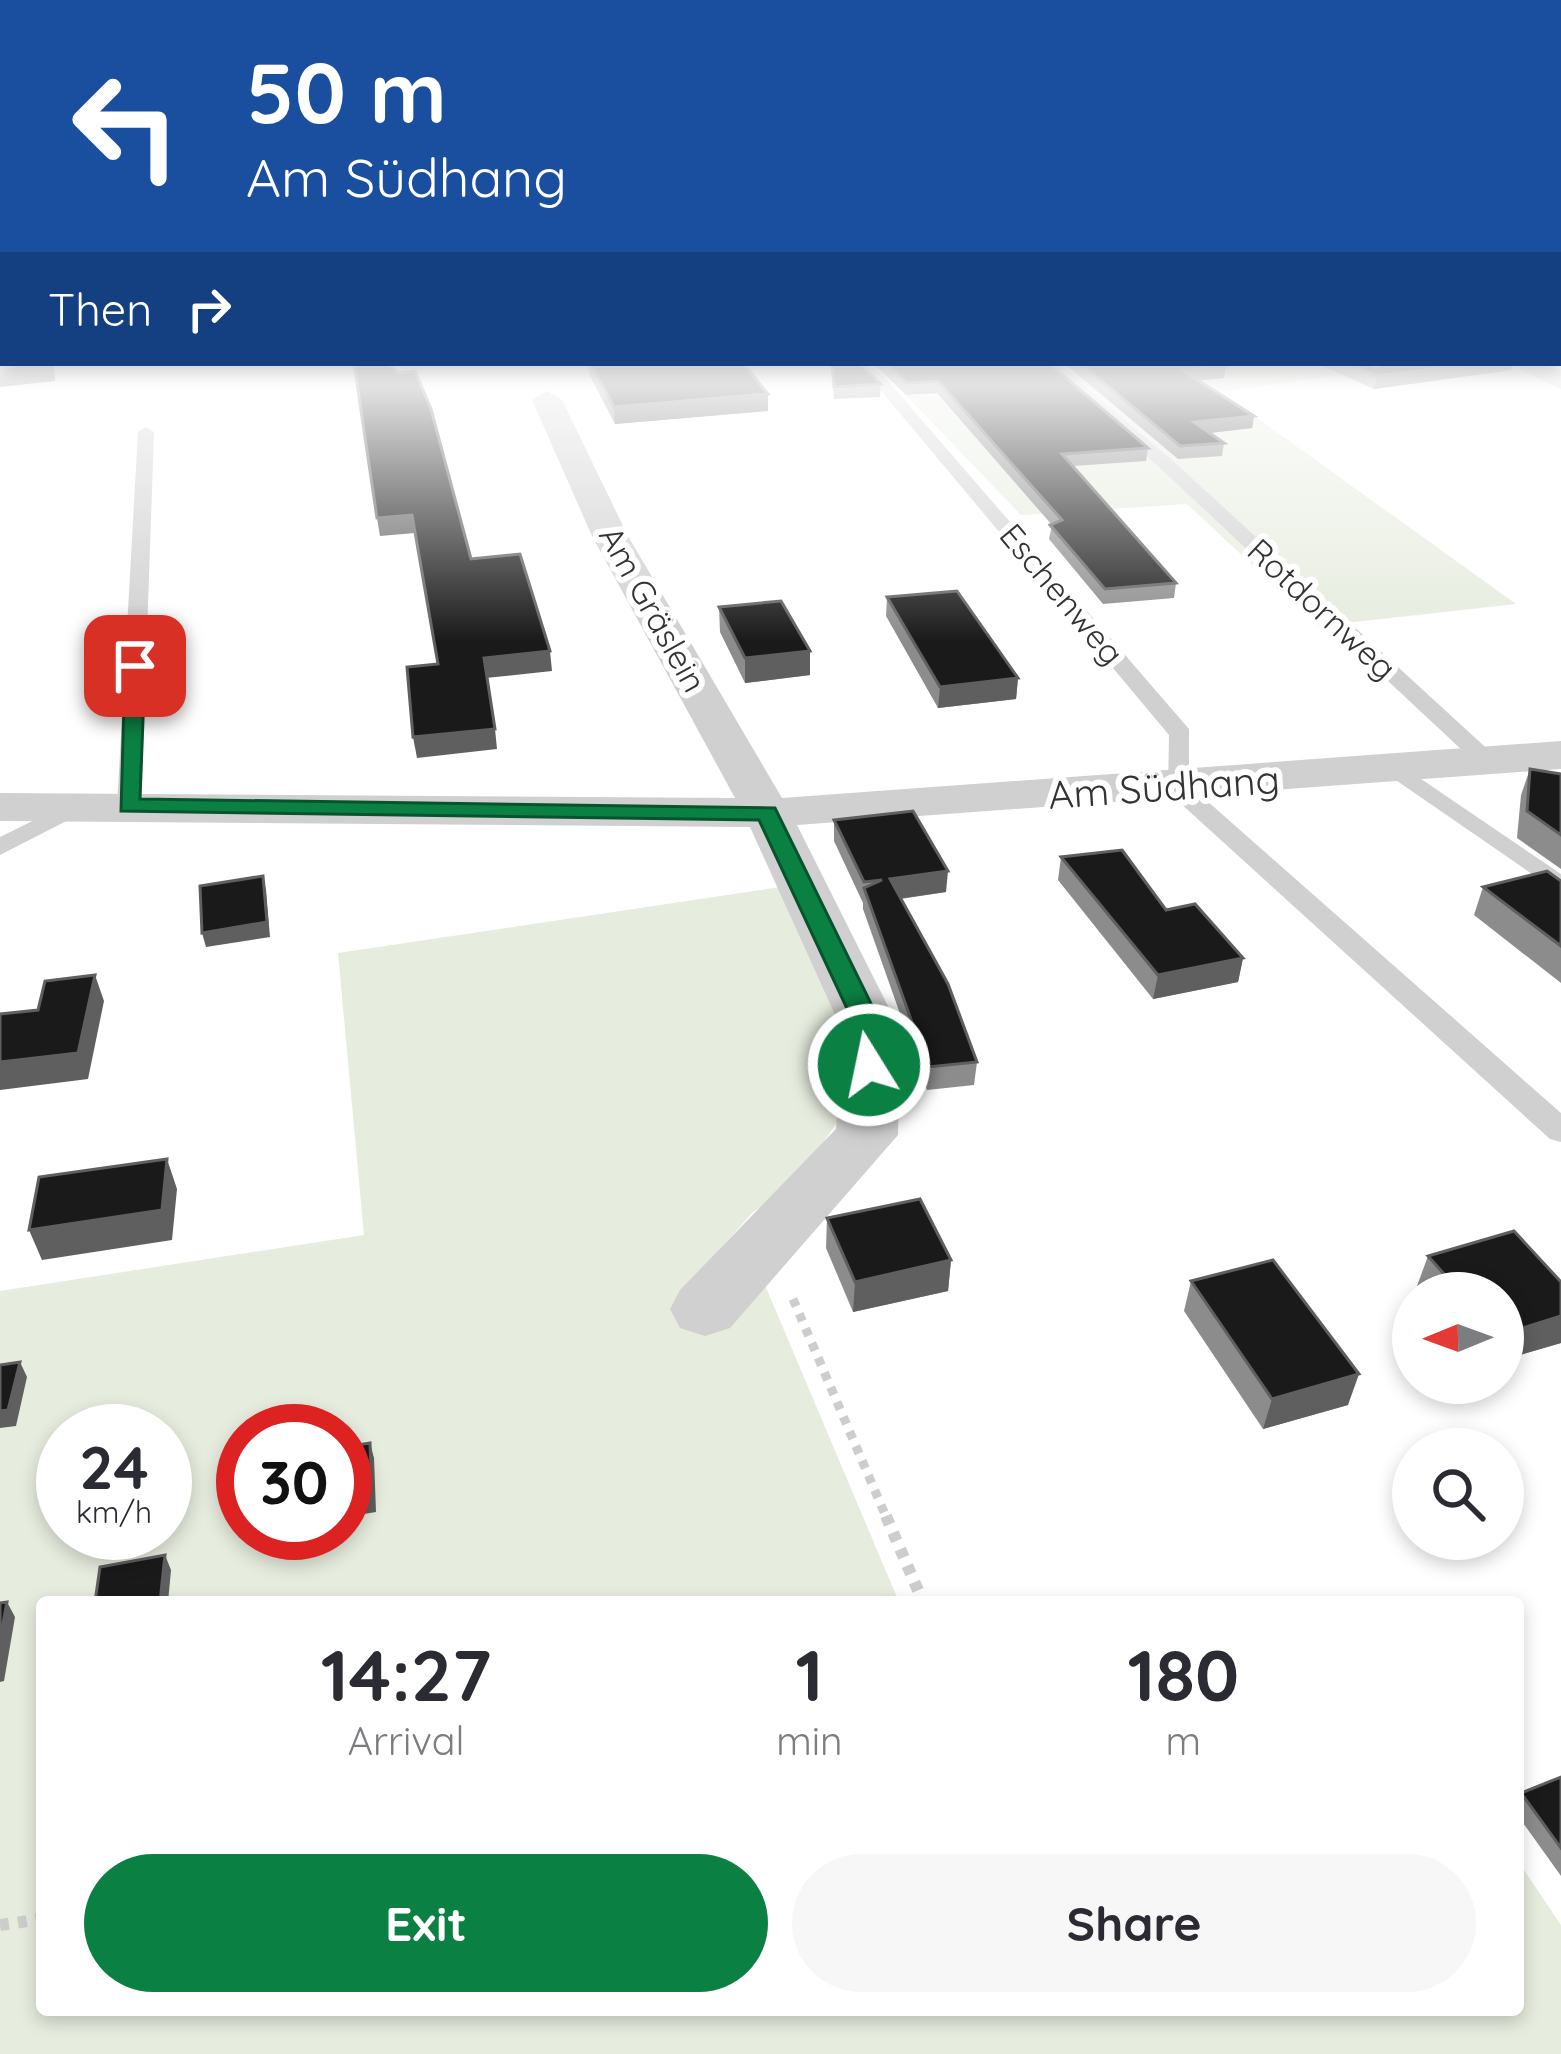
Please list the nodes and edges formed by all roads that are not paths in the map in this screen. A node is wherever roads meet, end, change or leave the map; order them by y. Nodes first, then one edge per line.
1 (145, 449) edge
2 (570, 449) edge
3 (938, 449) edge
4 (1148, 449) edge
5 (1561, 755) edge
6 (1486, 761) junction
7 (1396, 769) junction
8 (1177, 787) junction
9 (129, 806) junction
10 (0, 807) edge
11 (75, 807) junction
12 (767, 813) junction
13 (0, 847) edge
14 (1561, 886) edge
15 (1561, 1131) edge
16 (705, 1310) dead end

1 - 9 lane
2 - 12 street, Am Gräslein
3 - 8 lane, Eschenweg
4 - 6 lane, Rotdornweg
5 - 6 street, Am Südhang
6 - 7 street, Am Südhang
7 - 8 street, Am Südhang
7 - 14 lane
8 - 12 street, Am Südhang
8 - 15 lane
9 - 11 street, Am Südhang
9 - 12 street, Am Südhang
10 - 11 street, Am Südhang
11 - 13 lane
12 - 16 street

